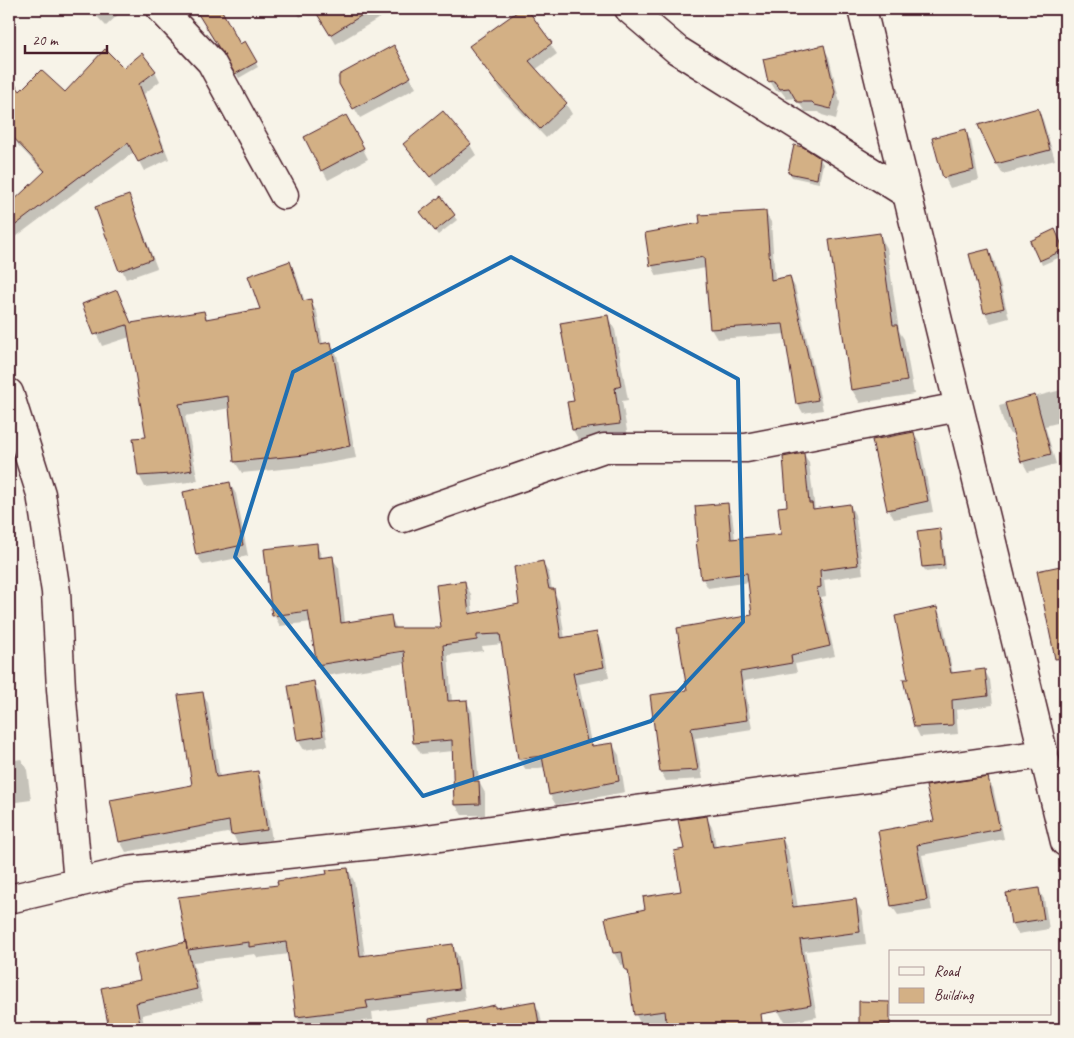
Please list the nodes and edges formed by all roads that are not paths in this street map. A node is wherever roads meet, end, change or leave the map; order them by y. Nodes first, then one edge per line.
1 (161, 9) edge
2 (628, 9) edge
3 (862, 9) edge
4 (907, 194) junction
5 (284, 195) dead end
6 (9, 393) edge
7 (959, 406) junction
8 (403, 518) dead end
9 (1044, 754) junction
10 (1065, 842) edge
11 (78, 883) junction
12 (9, 899) edge

1 - 5 street
2 - 4 street
3 - 4 street
4 - 7 street
6 - 11 street
7 - 8 street
7 - 9 street
9 - 10 street
9 - 11 street
11 - 12 street

